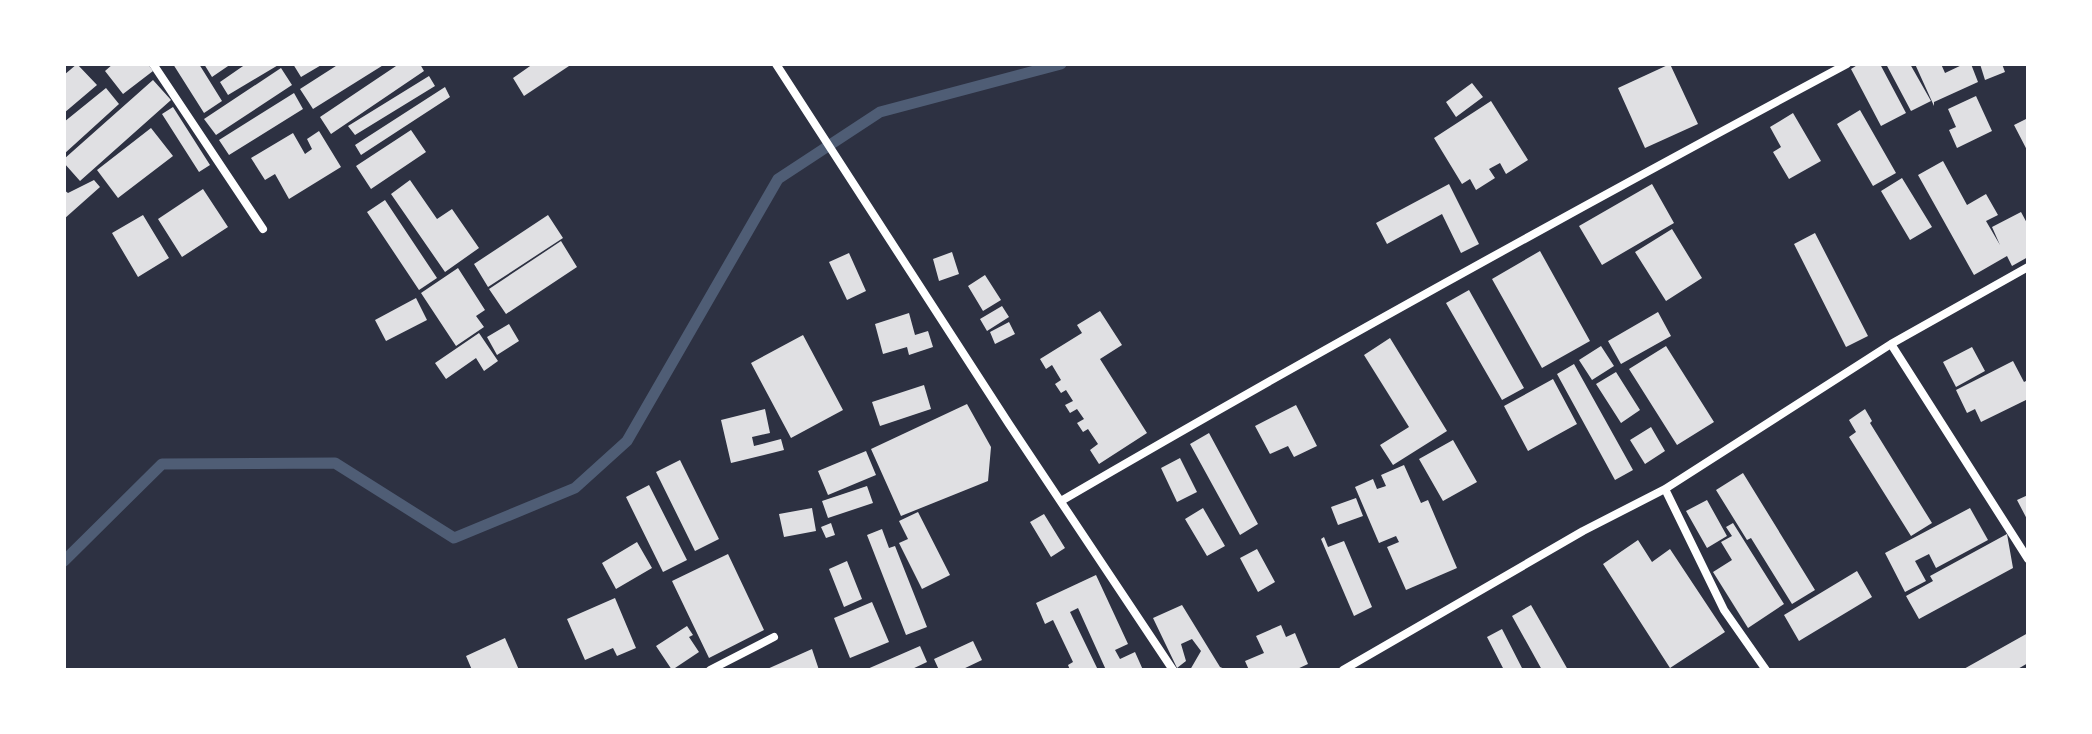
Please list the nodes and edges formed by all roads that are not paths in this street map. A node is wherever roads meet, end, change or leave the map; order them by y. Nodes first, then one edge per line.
1 (153, 64) edge
2 (776, 64) edge
3 (1847, 64) edge
4 (263, 229) dead end
5 (2028, 267) edge
6 (1891, 344) junction
7 (1665, 489) junction
8 (1061, 501) junction
9 (2028, 559) edge
10 (774, 637) dead end
11 (710, 670) edge
12 (1173, 670) edge
13 (1343, 670) edge
14 (1766, 670) edge

1 - 4 street
2 - 8 street
3 - 8 street
5 - 6 street
6 - 7 street
6 - 9 street
7 - 13 street
7 - 14 street
8 - 12 street
10 - 11 street

